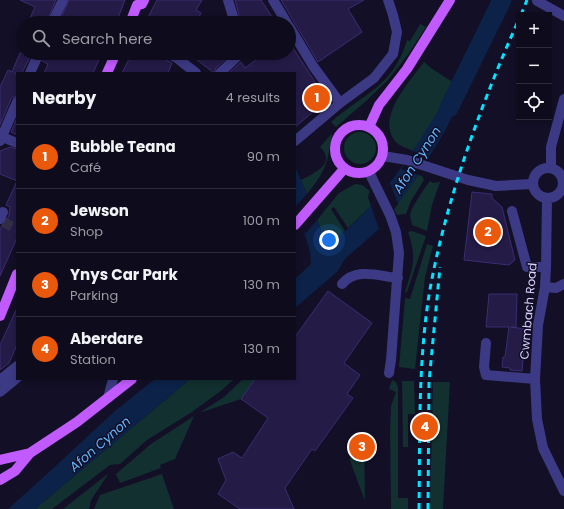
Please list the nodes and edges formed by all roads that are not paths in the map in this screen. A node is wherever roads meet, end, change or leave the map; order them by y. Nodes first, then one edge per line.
1 (63, 0) edge
2 (228, 0) edge
3 (273, 0) edge
4 (388, 0) edge
5 (450, 0) edge
6 (537, 1) edge
7 (139, 2) edge
8 (55, 16) edge
9 (133, 16) edge
10 (233, 16) edge
11 (283, 16) edge
12 (564, 16) edge
13 (296, 38) edge
14 (36, 60) edge
15 (113, 60) edge
16 (180, 60) edge
17 (234, 60) edge
18 (30, 72) edge
19 (107, 72) edge
20 (195, 72) edge
21 (221, 72) edge
22 (564, 99) edge
23 (340, 103) junction
24 (16, 104) edge
25 (369, 127) junction
26 (1, 138) edge
27 (296, 140) edge
28 (16, 143) edge
29 (383, 156) junction
30 (551, 168) junction
31 (344, 169) junction
32 (369, 172) junction
33 (532, 184) junction
34 (564, 184) edge
35 (547, 199) junction
36 (512, 211) dead end
37 (296, 224) edge
38 (546, 267) junction
39 (16, 276) edge
40 (398, 278) junction
41 (342, 284) dead end
42 (564, 284) edge
43 (545, 287) junction
44 (0, 316) edge
45 (486, 343) dead end
46 (16, 367) edge
47 (389, 373) dead end
48 (16, 379) edge
49 (536, 379) junction
50 (0, 380) edge
51 (114, 380) edge
52 (131, 380) edge
53 (0, 392) edge
54 (108, 398) junction
55 (30, 453) junction
56 (0, 460) edge
57 (0, 480) edge
58 (564, 491) edge

1 - 8 street
2 - 10 street
3 - 11 street
4 - 23 street
5 - 25 main road
6 - 12 street
7 - 9 main road
13 - 23 street
14 - 18 street
15 - 19 main road
16 - 20 street
17 - 21 street
22 - 30 street
23 - 27 street
24 - 26 street
25 - 29 main road
25 - 31 main road
26 - 28 street
29 - 32 main road
29 - 33 street
30 - 33 street
30 - 34 street
31 - 32 main road
31 - 37 main road
32 - 40 street
33 - 35 street
34 - 35 street
35 - 38 street, Cwmbach Road
36 - 38 street
38 - 43 street, Cwmbach Road
39 - 44 main road
40 - 41 street
40 - 47 street
42 - 43 street
43 - 49 street, Cwmbach Road
45 - 49 street
46 - 50 street
48 - 53 street
49 - 58 street, Cwmbach Road
51 - 54 street
52 - 54 main road
54 - 55 main road
55 - 56 main road
55 - 57 main road

